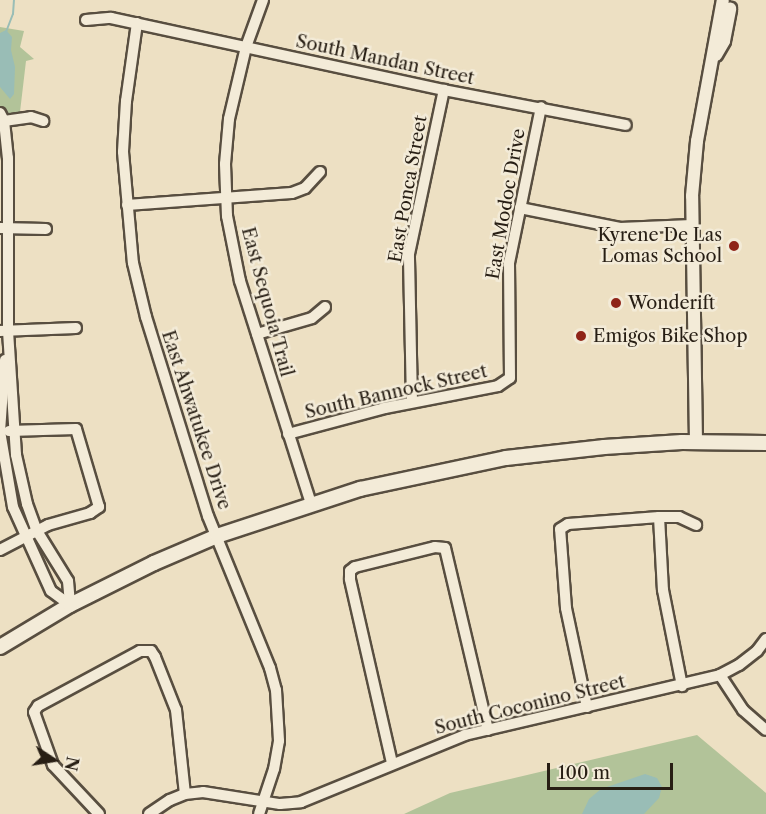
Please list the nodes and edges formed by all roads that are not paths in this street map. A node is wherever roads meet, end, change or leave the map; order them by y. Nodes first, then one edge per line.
1 (263, 0) edge
2 (723, 0) edge
3 (731, 0) edge
4 (86, 20) dead end
5 (137, 23) junction
6 (246, 47) junction
7 (715, 56) junction
8 (444, 90) junction
9 (541, 107) junction
10 (1, 116) edge
11 (43, 121) dead end
12 (626, 125) dead end
13 (320, 172) dead end
14 (226, 197) junction
15 (127, 205) junction
16 (520, 208) junction
17 (692, 225) junction
18 (4, 228) edge
19 (46, 230) dead end
20 (325, 307) dead end
21 (76, 328) dead end
22 (4, 331) edge
23 (257, 334) junction
24 (510, 378) joint
25 (412, 402) junction
26 (14, 430) junction
27 (0, 431) edge
28 (288, 434) junction
29 (696, 442) junction
30 (766, 443) edge
31 (311, 504) junction
32 (659, 517) junction
33 (696, 525) dead end
34 (31, 534) junction
35 (217, 536) junction
36 (0, 550) edge
37 (70, 605) junction
38 (766, 639) edge
39 (0, 647) edge
40 (720, 675) junction
41 (682, 686) junction
42 (587, 707) junction
43 (488, 730) junction
44 (766, 730) edge
45 (392, 763) junction
46 (185, 794) junction
47 (263, 802) junction
48 (99, 814) edge
49 (149, 814) edge
50 (259, 814) edge

1 - 6 street, East Sequoia Trail
2 - 7 street
3 - 7 street
4 - 5 street, South Mandan Street
5 - 6 street, South Mandan Street
5 - 15 street, East Ahwatukee Drive
6 - 8 street, South Mandan Street
6 - 14 street, East Sequoia Trail
7 - 17 street
8 - 9 street, South Mandan Street
8 - 25 street, East Ponca Street
9 - 12 street, South Mandan Street
9 - 16 street, East Modoc Drive
10 - 11 street
10 - 18 street
13 - 14 street
14 - 15 street
14 - 23 street, East Sequoia Trail
15 - 35 street, East Ahwatukee Drive
16 - 17 street
16 - 24 street, East Modoc Drive
17 - 29 street
18 - 19 street
18 - 22 street
20 - 23 street
21 - 22 street
22 - 26 street
22 - 27 street
23 - 28 street, East Sequoia Trail
24 - 25 street, South Bannock Street
25 - 28 street, South Bannock Street
26 - 27 street
26 - 34 street
26 - 34 street
27 - 34 street
28 - 31 street, East Sequoia Trail
29 - 30 main road
29 - 31 main road
31 - 35 main road
32 - 33 street
32 - 41 street
32 - 42 street
34 - 36 street
34 - 37 street
34 - 37 street
35 - 37 main road
35 - 47 street, East Ahwatukee Drive
37 - 39 main road
38 - 40 street, South Coconino Street
40 - 41 street, South Coconino Street
40 - 44 street
41 - 42 street, South Coconino Street
42 - 43 street, South Coconino Street
43 - 45 street, South Coconino Street
43 - 45 street
45 - 47 street, South Coconino Street
46 - 47 street, South Coconino Street
46 - 48 street
46 - 49 street
47 - 50 street, East Ahwatukee Drive

